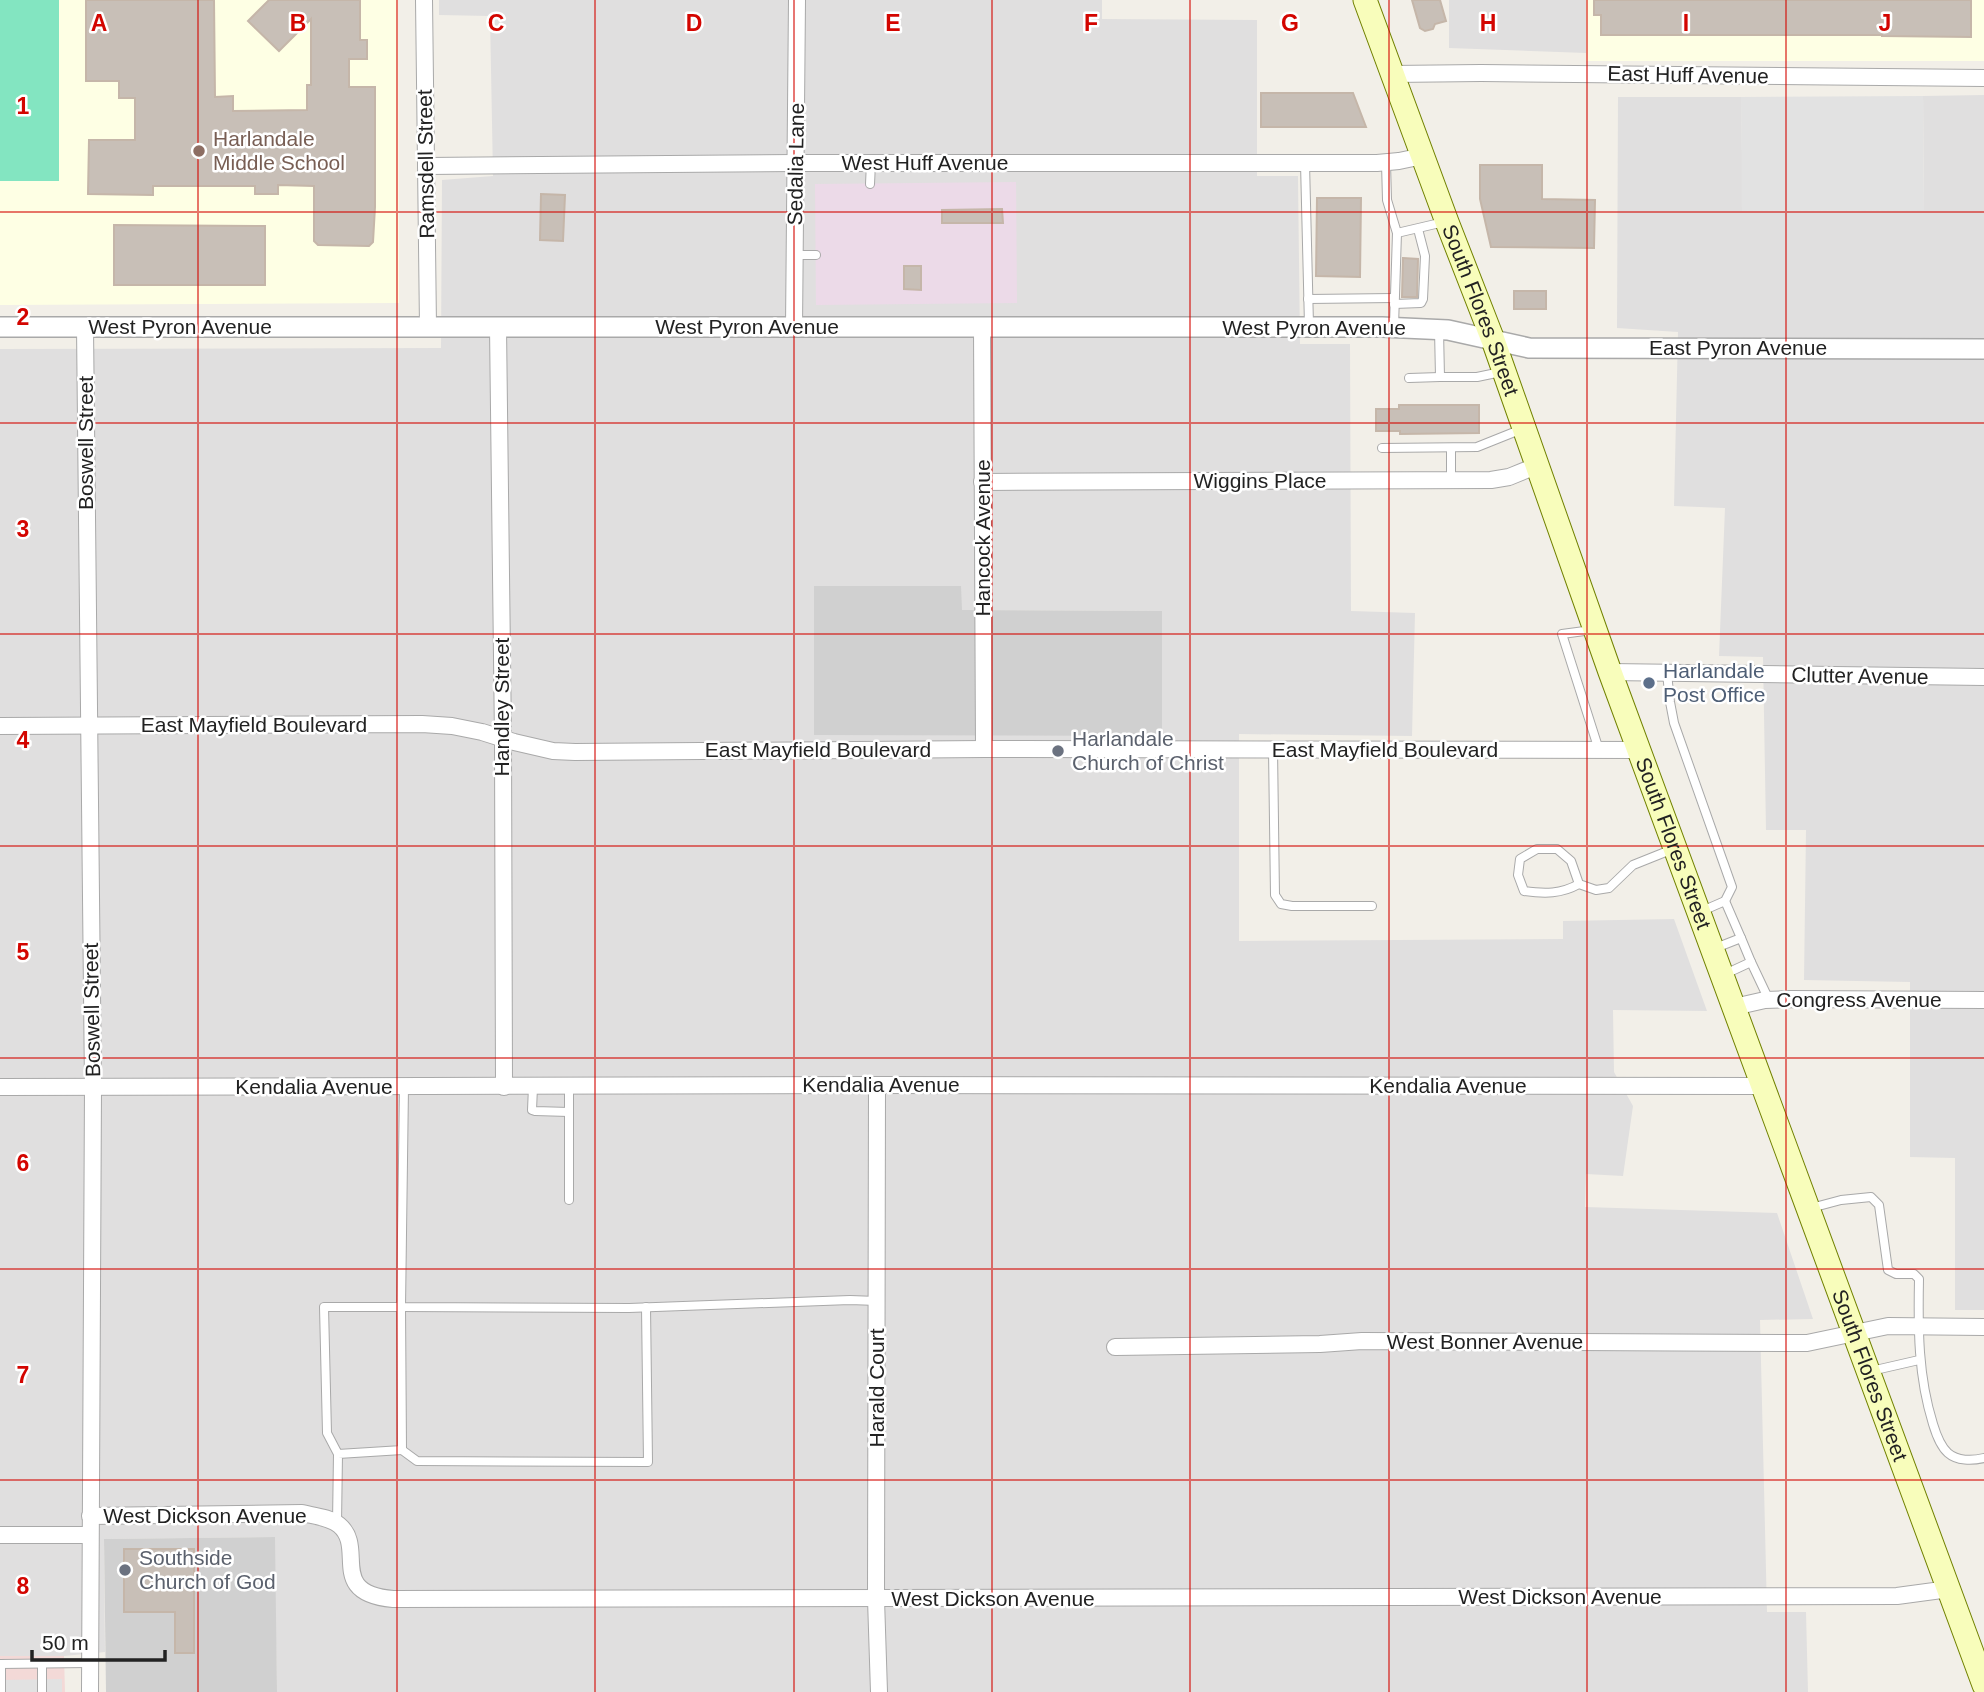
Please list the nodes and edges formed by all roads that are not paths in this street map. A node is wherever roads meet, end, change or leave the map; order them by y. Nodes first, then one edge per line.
1 (424, 0) edge
2 (797, 0) edge
3 (1365, 0) edge
4 (1392, 74) junction
5 (1984, 78) edge
6 (1423, 156) junction
7 (797, 163) junction
8 (871, 163) junction
9 (1305, 163) junction
10 (1386, 163) junction
11 (426, 166) junction
12 (870, 184) dead end
13 (1447, 222) junction
14 (1418, 229) junction
15 (1397, 233) junction
16 (795, 255) junction
17 (816, 256) dead end
18 (1308, 299) junction
19 (1394, 301) junction
20 (0, 327) edge
21 (85, 327) junction
22 (428, 327) junction
23 (498, 327) junction
24 (794, 327) junction
25 (982, 327) junction
26 (1309, 327) junction
27 (1394, 328) junction
28 (1439, 330) junction
29 (1493, 340) junction
30 (1984, 349) edge
31 (1504, 371) junction
32 (1440, 377) junction
33 (1409, 378) dead end
34 (1524, 428) junction
35 (1382, 448) dead end
36 (1451, 448) junction
37 (1536, 466) junction
38 (1451, 481) junction
39 (982, 482) junction
40 (1595, 630) junction
41 (1610, 672) junction
42 (1667, 673) junction
43 (1984, 677) edge
44 (0, 726) edge
45 (88, 726) junction
46 (503, 738) junction
47 (984, 749) junction
48 (1273, 750) junction
49 (1598, 750) junction
50 (1640, 750) junction
51 (1676, 848) junction
52 (1579, 884) junction
53 (1725, 901) junction
54 (1372, 905) dead end
55 (1699, 912) junction
56 (1741, 938) junction
57 (1713, 948) junction
58 (1751, 961) junction
59 (1723, 976) junction
60 (1769, 1000) junction
61 (1984, 1000) edge
62 (1734, 1007) junction
63 (877, 1085) junction
64 (1763, 1086) junction
65 (0, 1087) edge
66 (93, 1087) junction
67 (404, 1087) junction
68 (504, 1087) junction
69 (533, 1087) junction
70 (569, 1087) junction
71 (569, 1112) junction
72 (569, 1200) dead end
73 (1808, 1209) junction
74 (877, 1301) junction
75 (401, 1307) junction
76 (646, 1307) junction
77 (1918, 1326) junction
78 (1984, 1326) edge
79 (1853, 1333) junction
80 (1115, 1347) dead end
81 (1919, 1360) junction
82 (1868, 1372) junction
83 (402, 1450) junction
84 (338, 1454) junction
85 (1984, 1458) edge
86 (90, 1516) junction
87 (337, 1523) junction
88 (0, 1535) edge
89 (90, 1535) junction
90 (1949, 1589) junction
91 (876, 1599) junction
92 (1979, 1654) edge
93 (89, 1663) junction
94 (0, 1664) edge
95 (42, 1664) junction
96 (1984, 1685) edge
97 (1, 1692) edge
98 (42, 1692) edge
99 (90, 1692) edge
100 (879, 1692) edge

1 - 11 street, Ramsdell Street
2 - 7 street, Sedalia Lane
3 - 4 main road, South Flores Street
4 - 5 street, East Huff Avenue
4 - 6 main road, South Flores Street
6 - 10 street, West Huff Avenue
6 - 13 main road, South Flores Street
7 - 8 street, West Huff Avenue
7 - 11 street, West Huff Avenue
7 - 16 street, Sedalia Lane
8 - 9 street, West Huff Avenue
8 - 12 lane
9 - 10 street, West Huff Avenue
9 - 18 lane
10 - 15 lane
11 - 22 street, Ramsdell Street
13 - 14 lane
13 - 29 main road, South Flores Street
14 - 15 lane
14 - 19 lane
15 - 19 lane
16 - 17 lane
16 - 24 street, Sedalia Lane
18 - 19 lane
18 - 26 lane
19 - 27 lane
20 - 21 street, West Pyron Avenue
21 - 22 street, West Pyron Avenue
21 - 45 street, Boswell Street
22 - 23 street, West Pyron Avenue
23 - 24 street, West Pyron Avenue
23 - 46 street, Handley Street
24 - 25 street, West Pyron Avenue
25 - 26 street, West Pyron Avenue
25 - 39 street, Hancock Avenue
26 - 27 street, West Pyron Avenue
27 - 28 street, West Pyron Avenue
28 - 29 street, West Pyron Avenue
28 - 32 lane
29 - 30 street, East Pyron Avenue
29 - 31 main road, South Flores Street
31 - 32 lane
31 - 34 main road, South Flores Street
32 - 33 lane
34 - 36 lane
34 - 37 main road, South Flores Street
35 - 36 lane
36 - 38 lane
37 - 38 street, Wiggins Place
37 - 40 main road, South Flores Street
38 - 39 street, Wiggins Place
39 - 47 street, Hancock Avenue
40 - 41 main road, South Flores Street
40 - 49 lane
41 - 42 street, Clutter Avenue
41 - 50 main road, South Flores Street
42 - 43 street, Clutter Avenue
42 - 53 lane
44 - 45 street, East Mayfield Boulevard
45 - 46 street, East Mayfield Boulevard
45 - 66 street, Boswell Street
46 - 47 street, East Mayfield Boulevard
46 - 68 street, Handley Street
47 - 48 street, East Mayfield Boulevard
48 - 49 street, East Mayfield Boulevard
48 - 54 lane
49 - 50 street, East Mayfield Boulevard
50 - 51 main road, South Flores Street
51 - 52 lane
51 - 55 main road, South Flores Street
52 - 52 lane
53 - 55 lane
53 - 56 lane
55 - 57 main road, South Flores Street
56 - 57 lane
56 - 58 lane
57 - 59 main road, South Flores Street
58 - 59 lane
58 - 60 lane
59 - 62 main road, South Flores Street
60 - 61 street, Congress Avenue
60 - 62 street, Congress Avenue
62 - 64 main road, South Flores Street
63 - 64 street, Kendalia Avenue
63 - 70 street, Kendalia Avenue
63 - 74 street, Harald Court
64 - 73 main road, South Flores Street
65 - 66 street, Kendalia Avenue
66 - 67 street, Kendalia Avenue
66 - 86 street, Boswell Street
67 - 68 street, Kendalia Avenue
67 - 75 lane
68 - 69 street, Kendalia Avenue
69 - 70 street, Kendalia Avenue
69 - 71 lane
70 - 71 lane
71 - 72 lane
73 - 77 lane
73 - 79 main road, South Flores Street
74 - 76 lane
74 - 91 street, Harald Court
75 - 76 lane
75 - 83 lane
75 - 84 lane
76 - 83 lane
77 - 78 street, West Bonner Avenue
77 - 79 street, West Bonner Avenue
77 - 81 lane
79 - 80 street, West Bonner Avenue
79 - 82 main road, South Flores Street
81 - 82 lane
81 - 85 lane
82 - 90 main road, South Flores Street
83 - 84 lane
84 - 87 lane
86 - 87 street, West Dickson Avenue
86 - 89 street, Boswell Street
87 - 91 street, West Dickson Avenue
88 - 89 street, West Dickson Avenue
89 - 93 street, Boswell Street
90 - 91 street, West Dickson Avenue
90 - 92 main road, South Flores Street
91 - 100 street, Harald Court
92 - 96 main road, South Flores Street
93 - 95 lane
93 - 99 street, Boswell Street
94 - 95 lane
94 - 97 lane
95 - 98 lane

